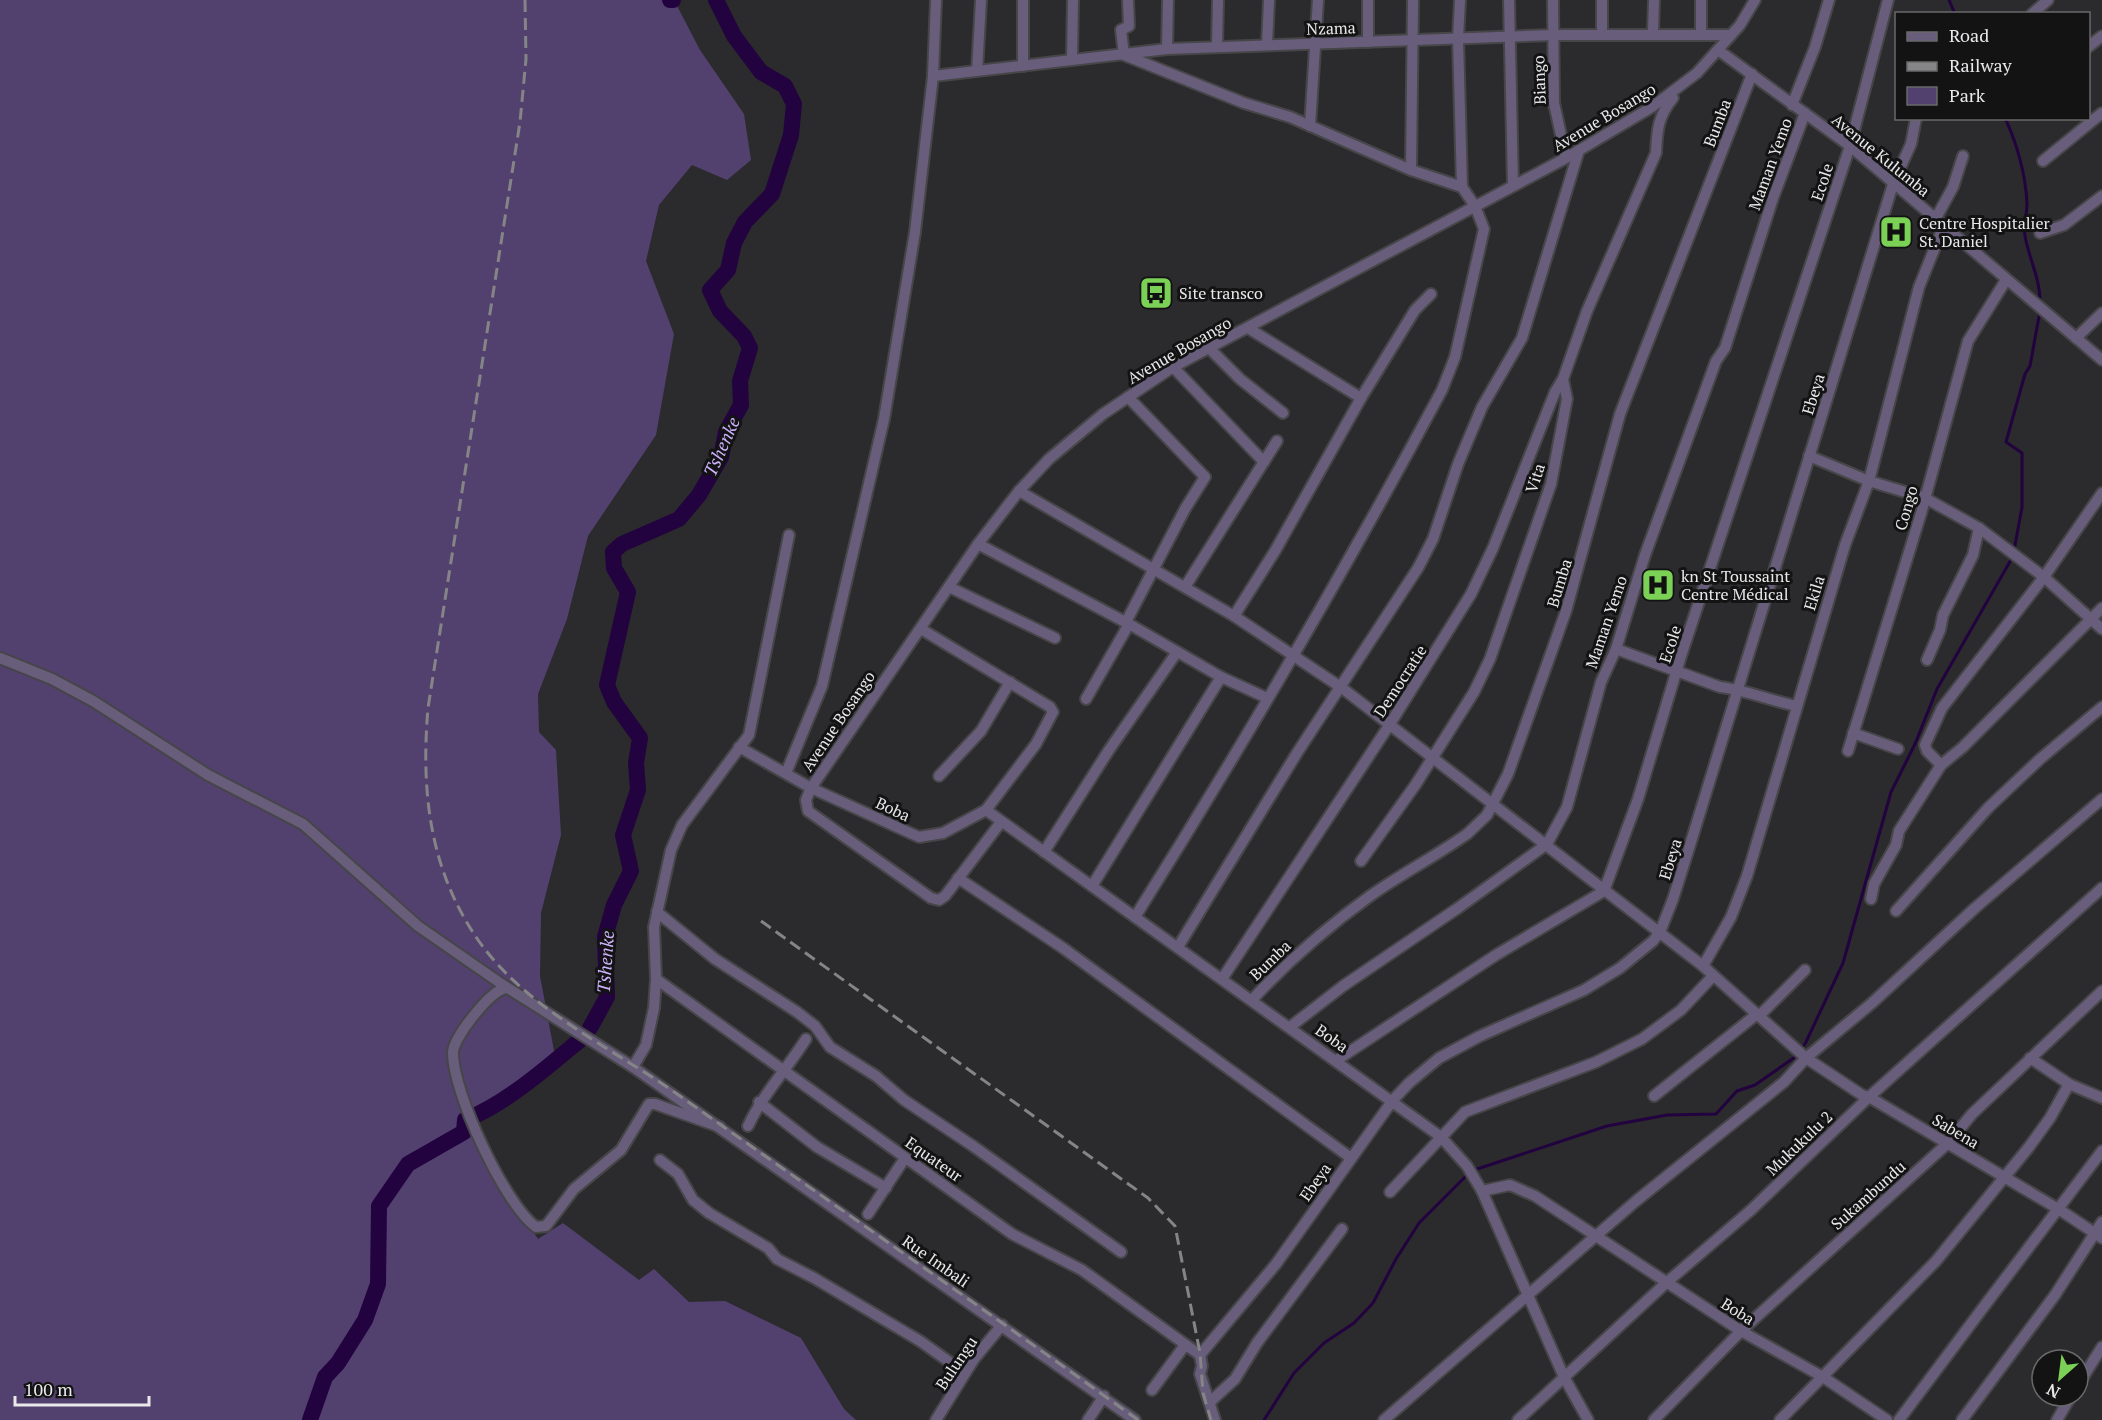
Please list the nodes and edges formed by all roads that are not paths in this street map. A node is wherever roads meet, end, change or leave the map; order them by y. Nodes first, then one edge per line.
1 (936, 0) edge
2 (981, 0) edge
3 (1023, 0) edge
4 (1073, 0) edge
5 (1128, 0) edge
6 (1168, 0) edge
7 (1218, 0) edge
8 (1269, 0) edge
9 (1318, 0) edge
10 (1368, 0) edge
11 (1413, 0) edge
12 (1460, 0) edge
13 (1509, 0) edge
14 (1553, 0) edge
15 (1602, 0) edge
16 (1654, 0) edge
17 (1701, 0) edge
18 (1755, 0) edge
19 (1829, 0) edge
20 (1888, 0) edge
21 (2048, 0) edge
22 (2034, 12) edge
23 (1653, 33) junction
24 (1602, 34) junction
25 (1701, 34) junction
26 (1553, 35) junction
27 (1731, 35) junction
28 (2102, 36) edge
29 (1508, 37) junction
30 (1458, 39) junction
31 (1412, 40) junction
32 (1368, 42) junction
33 (1317, 43) junction
34 (1267, 45) junction
35 (2090, 45) edge
36 (1217, 47) junction
37 (1167, 49) junction
38 (1718, 50) junction
39 (1124, 55) junction
40 (1072, 59) junction
41 (1023, 66) junction
42 (977, 71) junction
43 (1752, 74) junction
44 (933, 76) junction
45 (1683, 86) junction
46 (1792, 105) junction
47 (1805, 113) junction
48 (2102, 113) edge
49 (1916, 120) edge
50 (1310, 126) junction
51 (1850, 146) junction
52 (1579, 150) junction
53 (1963, 156) dead end
54 (1566, 158) junction
55 (2043, 161) dead end
56 (1412, 170) junction
57 (1893, 184) junction
58 (1513, 185) junction
59 (1462, 187) junction
60 (2102, 196) edge
61 (1474, 206) junction
62 (1940, 222) junction
63 (2040, 233) dead end
64 (2006, 280) junction
65 (1431, 294) dead end
66 (2102, 314) edge
67 (1248, 328) junction
68 (2076, 338) junction
69 (1209, 348) junction
70 (2102, 360) edge
71 (1173, 368) junction
72 (1563, 379) junction
73 (1128, 397) junction
74 (1361, 398) junction
75 (1282, 413) dead end
76 (1277, 441) dead end
77 (1809, 456) junction
78 (1264, 462) junction
79 (1869, 481) junction
80 (1019, 491) junction
81 (2102, 493) edge
82 (1925, 498) junction
83 (1979, 528) junction
84 (789, 535) dead end
85 (978, 544) junction
86 (1153, 568) junction
87 (2044, 577) junction
88 (949, 586) junction
89 (1185, 586) junction
90 (2102, 608) edge
91 (1234, 616) junction
92 (2092, 620) junction
93 (1127, 623) junction
94 (921, 628) junction
95 (2102, 629) edge
96 (1055, 639) dead end
97 (1616, 649) junction
98 (1177, 652) junction
99 (1292, 654) junction
100 (0, 658) edge
101 (1927, 660) dead end
102 (1676, 671) junction
103 (1221, 677) junction
104 (1010, 682) junction
105 (1342, 688) junction
106 (1738, 689) junction
107 (1267, 698) junction
108 (1086, 699) dead end
109 (1797, 706) junction
110 (2102, 707) edge
111 (1390, 724) junction
112 (1853, 733) junction
113 (739, 747) junction
114 (1898, 749) dead end
115 (1848, 751) dead end
116 (1432, 758) junction
117 (1941, 765) junction
118 (786, 773) junction
119 (939, 776) dead end
120 (811, 788) junction
121 (2102, 799) edge
122 (1493, 806) junction
123 (986, 810) junction
124 (1000, 822) junction
125 (1547, 844) junction
126 (1044, 852) junction
127 (1361, 861) dead end
128 (958, 878) junction
129 (1092, 886) junction
130 (2102, 888) edge
131 (1604, 891) junction
132 (1871, 899) dead end
133 (1896, 911) dead end
134 (657, 912) junction
135 (1135, 917) junction
136 (1660, 932) junction
137 (1178, 947) junction
138 (1703, 966) junction
139 (1805, 970) dead end
140 (1713, 976) junction
141 (656, 979) junction
142 (1222, 979) junction
143 (504, 985) junction
144 (2102, 991) edge
145 (1252, 1000) junction
146 (1758, 1015) junction
147 (1290, 1027) junction
148 (806, 1039) dead end
149 (1806, 1058) junction
150 (2031, 1058) junction
151 (1337, 1060) junction
152 (633, 1067) junction
153 (786, 1071) junction
154 (2069, 1084) junction
155 (1654, 1096) dead end
156 (1869, 1096) junction
157 (2102, 1098) edge
158 (1393, 1100) junction
159 (759, 1102) junction
160 (748, 1126) dead end
161 (720, 1127) junction
162 (1441, 1137) junction
163 (1948, 1143) junction
164 (2102, 1151) edge
165 (905, 1158) junction
166 (1351, 1158) junction
167 (660, 1161) dead end
168 (2003, 1177) junction
169 (886, 1188) junction
170 (1482, 1191) junction
171 (1390, 1192) dead end
172 (2060, 1210) junction
173 (868, 1214) dead end
174 (2102, 1222) edge
175 (1342, 1229) dead end
176 (2098, 1236) edge
177 (1594, 1237) junction
178 (1121, 1252) dead end
179 (1666, 1284) junction
180 (1528, 1296) junction
181 (1002, 1325) junction
182 (1741, 1331) junction
183 (1185, 1345) junction
184 (2102, 1347) edge
185 (1200, 1355) junction
186 (2090, 1366) edge
187 (965, 1373) junction
188 (1564, 1377) junction
189 (1823, 1377) junction
190 (1152, 1390) dead end
191 (1104, 1396) junction
192 (1211, 1401) junction
193 (936, 1420) edge
194 (1088, 1420) edge
195 (1135, 1420) edge
196 (1215, 1420) edge
197 (1384, 1420) edge
198 (1518, 1420) edge
199 (1588, 1420) edge
200 (1654, 1420) edge
201 (1780, 1420) edge
202 (1887, 1420) edge
203 (1899, 1420) edge
204 (1962, 1420) edge

1 - 44 street
2 - 42 street
3 - 41 street
4 - 40 street
5 - 39 street
6 - 37 street
7 - 36 street
8 - 34 street
9 - 33 street
10 - 32 street
11 - 31 street
12 - 30 street
13 - 29 street
14 - 26 street, Biango
15 - 24 street
16 - 23 street
17 - 25 street
18 - 27 street, Avenue Bosango
19 - 46 street, Maman Yemo
20 - 51 street, Ecole
21 - 22 street
23 - 24 street, Nzama
23 - 25 street, Nzama
24 - 26 street, Nzama
25 - 27 street, Nzama
26 - 29 street, Nzama
26 - 54 street, Biango
27 - 38 street, Avenue Bosango
28 - 35 street
29 - 30 street, Nzama
29 - 58 street
30 - 31 street, Nzama
30 - 59 street
31 - 32 street, Nzama
31 - 56 street
32 - 33 street, Nzama
33 - 34 street, Nzama
33 - 50 street
34 - 36 street, Nzama
36 - 37 street, Nzama
37 - 39 street, Nzama
38 - 43 street, Avenue Kulumba
38 - 45 street, Avenue Bosango
39 - 40 street, Nzama
39 - 50 street
40 - 41 street, Nzama
41 - 42 street, Nzama
42 - 44 street, Nzama
43 - 46 street, Avenue Kulumba
43 - 122 street, Bumba
44 - 118 street
45 - 52 street, Avenue Bosango
45 - 72 street, Vita
46 - 47 street, Avenue Kulumba
47 - 51 street, Avenue Kulumba
47 - 97 street, Maman Yemo
48 - 55 street
49 - 57 street, Ebeya
50 - 56 street
51 - 57 street, Avenue Kulumba
51 - 102 street, Ecole
52 - 54 street, Avenue Bosango
52 - 105 street
53 - 62 street, Ekila
54 - 58 street, Avenue Bosango
56 - 59 street
57 - 62 street, Avenue Kulumba
57 - 77 street, Ebeya
58 - 61 street, Avenue Bosango
59 - 61 street
60 - 63 street
61 - 67 street, Avenue Bosango
61 - 99 street
62 - 64 street, Avenue Kulumba
62 - 79 street, Ekila
64 - 68 street, Avenue Kulumba
64 - 82 street, Congo
65 - 74 street
66 - 68 street
67 - 69 street, Avenue Bosango
67 - 74 street
68 - 70 street, Avenue Kulumba
69 - 71 street, Avenue Bosango
69 - 75 street
71 - 73 street, Avenue Bosango
71 - 78 street
72 - 111 street, Democratie
72 - 116 street, Vita
73 - 80 street, Avenue Bosango
73 - 86 street
74 - 91 street
76 - 78 street
77 - 79 street
77 - 106 street, Ebeya
78 - 89 street
79 - 82 street
79 - 109 street, Ekila
80 - 85 street, Avenue Bosango
80 - 86 street, Sabena
81 - 87 street
82 - 83 street
82 - 112 street, Congo
83 - 87 street
83 - 101 street
84 - 113 street
85 - 88 street, Avenue Bosango
85 - 93 street
86 - 89 street, Sabena
86 - 93 street
87 - 92 street
87 - 117 street
88 - 94 street, Avenue Bosango
88 - 96 street
89 - 91 street, Sabena
90 - 92 street
91 - 99 street, Sabena
92 - 95 street
92 - 117 street
93 - 98 street
93 - 108 street
94 - 104 street
94 - 120 street, Avenue Bosango
97 - 102 street
97 - 125 street, Maman Yemo
98 - 103 street
98 - 126 street
99 - 105 street, Sabena
99 - 107 street
100 - 143 street, Rue Imbali
102 - 106 street
102 - 131 street, Ecole
103 - 107 street
103 - 129 street
104 - 119 street
104 - 123 street
105 - 111 street, Sabena
105 - 137 street
106 - 109 street
106 - 136 street, Ebeya
107 - 135 street
109 - 138 street, Ekila
110 - 133 street
111 - 116 street, Sabena
111 - 142 street, Democratie
112 - 114 street
112 - 115 street, Congo
113 - 118 street, Boba
113 - 134 street
116 - 122 street, Sabena
116 - 127 street, Vita
117 - 132 street
118 - 120 street, Boba
120 - 123 street, Boba
120 - 128 street
121 - 149 street
122 - 125 street, Sabena
122 - 145 street, Bumba
123 - 124 street, Boba
124 - 126 street, Boba
124 - 128 street
125 - 131 street, Sabena
125 - 147 street, Maman Yemo
126 - 129 street, Boba
128 - 166 street
129 - 135 street, Boba
130 - 156 street, Mukukulu 2
131 - 136 street, Sabena
131 - 151 street
134 - 141 street
134 - 178 street
135 - 137 street, Boba
136 - 138 street, Sabena
136 - 158 street, Ebeya
137 - 142 street, Boba
138 - 140 street, Sabena
139 - 146 street
140 - 146 street, Sabena
140 - 162 street
141 - 152 street
141 - 153 street, Equateur
142 - 145 street, Boba
143 - 152 street, Rue Imbali
143 - 161 street
144 - 150 street, Sukambundu
145 - 147 street, Boba
146 - 149 street, Sabena
146 - 155 street
147 - 151 street, Boba
148 - 153 street
149 - 156 street, Sabena
149 - 177 street
150 - 154 street
150 - 163 street, Sukambundu
151 - 158 street, Boba
152 - 161 street, Rue Imbali
153 - 159 street
153 - 165 street, Equateur
154 - 157 street
154 - 168 street
156 - 163 street, Sabena
156 - 179 street, Mukukulu 2
158 - 162 street, Boba
158 - 166 street, Ebeya
159 - 160 street
159 - 169 street
161 - 181 street, Rue Imbali
162 - 170 street, Boba
162 - 171 street
163 - 168 street, Sabena
163 - 182 street, Sukambundu
164 - 172 street
165 - 169 street
165 - 183 street, Equateur
166 - 185 street, Ebeya
167 - 187 street
168 - 172 street, Sabena
168 - 189 street
169 - 173 street
170 - 177 street, Boba
170 - 180 street
172 - 176 street, Sabena
172 - 203 street
174 - 176 street
175 - 192 street
176 - 204 street
177 - 179 street, Boba
177 - 180 street
179 - 182 street, Boba
179 - 188 street, Mukukulu 2
180 - 188 street
180 - 197 street
181 - 187 street, Bulungu
181 - 191 street, Rue Imbali
182 - 189 street, Boba
182 - 200 street, Sukambundu
183 - 185 street, Equateur
183 - 190 street
184 - 186 street
185 - 192 street
187 - 193 street, Bulungu
188 - 198 street, Mukukulu 2
188 - 199 street
189 - 201 street
189 - 202 street, Boba
191 - 194 street
191 - 195 street, Rue Imbali
192 - 196 street

